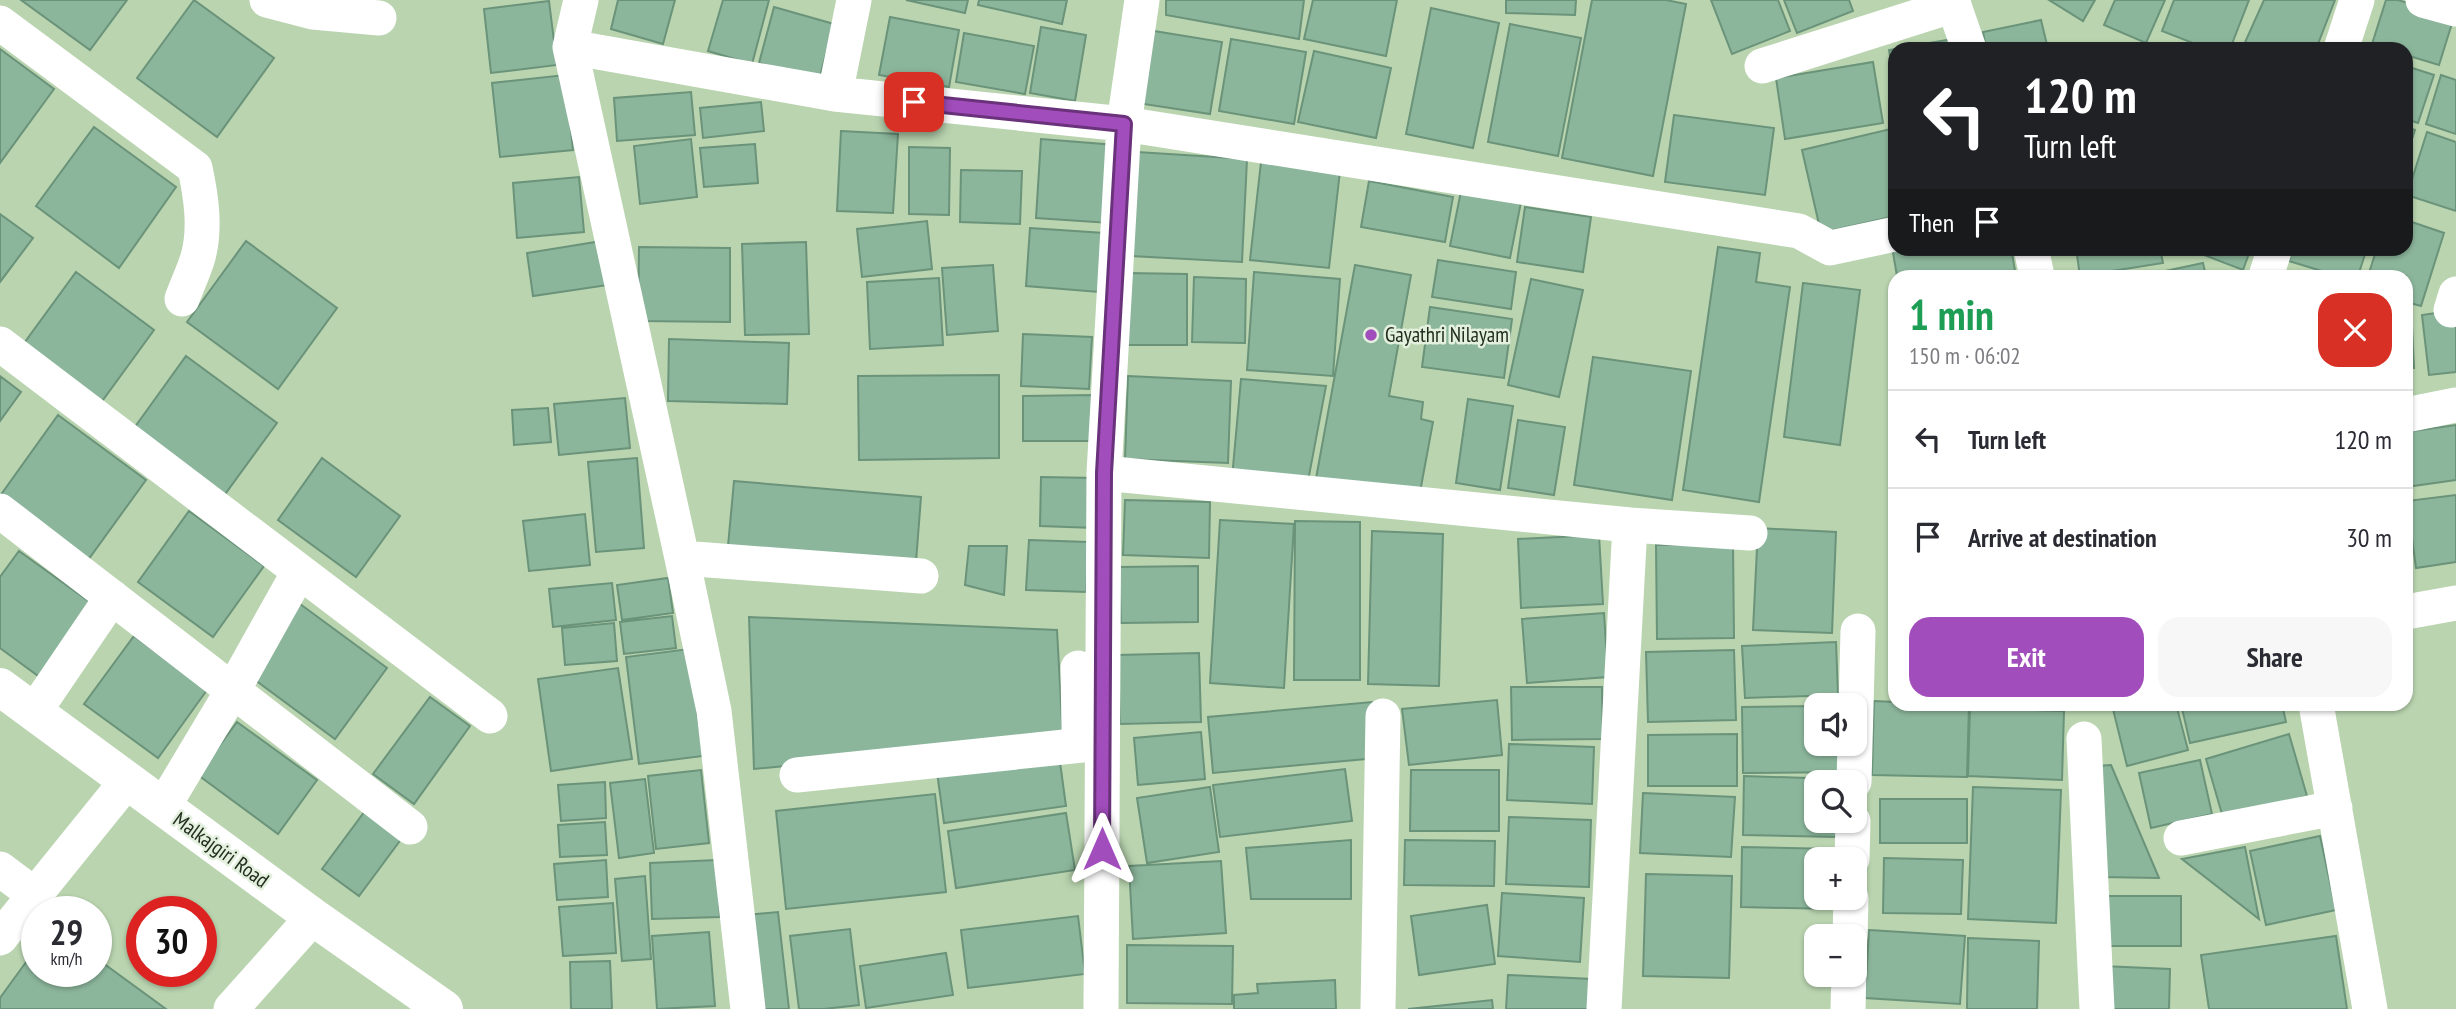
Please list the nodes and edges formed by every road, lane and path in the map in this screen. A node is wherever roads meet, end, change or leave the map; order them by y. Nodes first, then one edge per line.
1 (267, 0) edge
2 (581, 0) edge
3 (854, 0) edge
4 (1142, 0) edge
5 (2357, 0) edge
6 (2423, 0) edge
7 (1953, 3) edge
8 (2456, 9) edge
9 (379, 18) dead end
10 (0, 23) edge
11 (1967, 42) edge
12 (2343, 42) edge
13 (570, 47) junction
14 (1762, 66) dead end
15 (835, 94) junction
16 (1124, 124) junction
17 (1888, 236) edge
18 (182, 299) dead end
19 (0, 344) edge
20 (2456, 405) edge
21 (2413, 414) edge
22 (1104, 473) junction
23 (0, 511) edge
24 (1630, 526) junction
25 (1751, 533) dead end
26 (682, 558) junction
27 (299, 572) junction
28 (922, 576) dead end
29 (112, 597) junction
30 (2456, 603) edge
31 (2413, 611) edge
32 (1858, 631) dead end
33 (1078, 668) dead end
34 (0, 687) edge
35 (233, 690) junction
36 (2317, 711) edge
37 (34, 712) junction
38 (490, 716) dead end
39 (1383, 716) dead end
40 (2084, 739) dead end
41 (1091, 744) junction
42 (1854, 770) edge
43 (797, 775) dead end
44 (127, 781) junction
45 (163, 807) junction
46 (2335, 808) junction
47 (410, 827) dead end
48 (2181, 838) dead end
49 (0, 869) edge
50 (36, 896) joint
51 (21, 914) edge
52 (313, 917) junction
53 (0, 938) edge
54 (1849, 987) edge
55 (231, 1009) edge
56 (443, 1009) edge
57 (748, 1009) edge
58 (1101, 1009) edge
59 (1378, 1009) edge
60 (1604, 1009) edge
61 (1848, 1009) edge
62 (2097, 1009) edge
63 (2371, 1009) edge

1 - 9 street
2 - 13 street
3 - 15 street
4 - 16 street
5 - 12 street
6 - 8 street
7 - 11 street
7 - 14 street
10 - 18 street
13 - 15 street
13 - 26 street
15 - 16 street
16 - 17 street
16 - 22 street
19 - 27 street
20 - 21 street
22 - 24 street
22 - 41 street
23 - 29 street
24 - 25 street
24 - 60 street
26 - 28 street
26 - 57 street
27 - 35 street
27 - 38 street
29 - 35 street
29 - 37 street
30 - 31 street
32 - 42 street
33 - 41 street
34 - 37 main road, Malkajgiri Road
35 - 45 street
35 - 47 street
36 - 46 street
37 - 44 main road, Malkajgiri Road
39 - 59 street
40 - 62 street
41 - 43 street
41 - 58 street
44 - 45 main road, Malkajgiri Road
44 - 50 street
45 - 52 main road, Malkajgiri Road
46 - 48 street
46 - 63 street
49 - 50 street
51 - 53 street
52 - 55 street
52 - 56 main road, Malkajgiri Road
54 - 61 street

